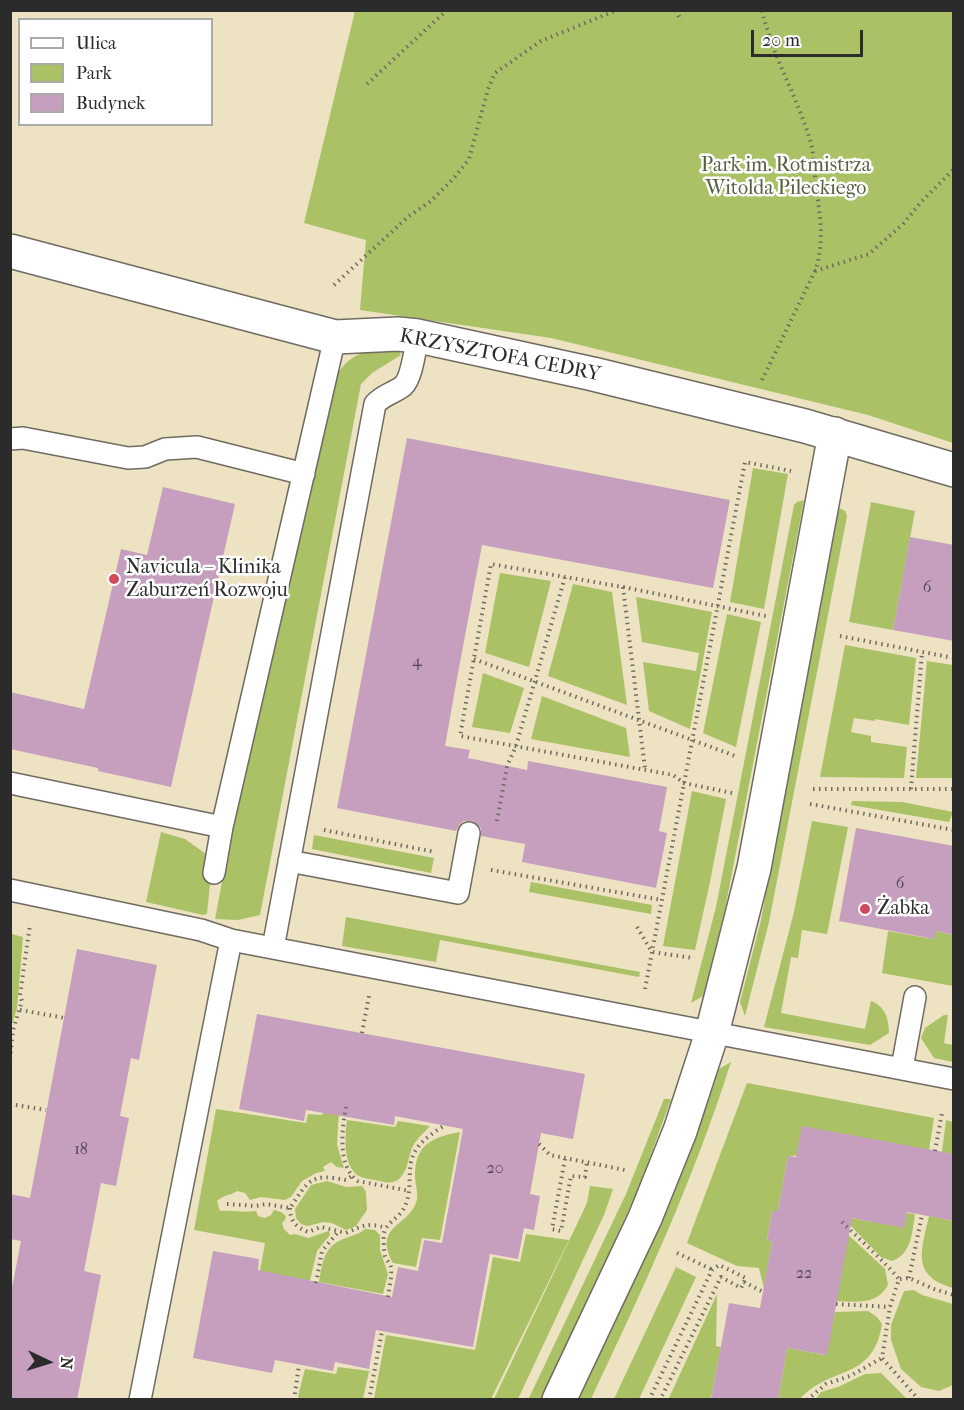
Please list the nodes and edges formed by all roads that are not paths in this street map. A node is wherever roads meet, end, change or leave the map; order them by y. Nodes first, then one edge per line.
1 (10, 251) edge
2 (418, 336) junction
3 (335, 337) junction
4 (835, 434) junction
5 (10, 439) edge
6 (954, 470) edge
7 (304, 474) junction
8 (10, 783) edge
9 (222, 827) junction
10 (469, 833) dead end
11 (289, 861) junction
12 (214, 873) dead end
13 (10, 890) edge
14 (231, 940) junction
15 (273, 948) junction
16 (915, 997) dead end
17 (712, 1033) junction
18 (902, 1068) junction
19 (954, 1078) edge
20 (140, 1400) edge
21 (560, 1400) edge

1 - 3 street, KRZYSZTOFA CEDRY
2 - 3 street, KRZYSZTOFA CEDRY
2 - 4 street, KRZYSZTOFA CEDRY
2 - 11 lane
3 - 7 lane
4 - 6 street, KRZYSZTOFA CEDRY
4 - 17 street
5 - 7 lane
7 - 9 lane
8 - 9 lane
9 - 12 lane
10 - 11 lane
11 - 15 lane
13 - 14 lane
14 - 15 lane
14 - 20 lane
15 - 17 lane
16 - 18 lane
17 - 18 lane
17 - 21 street
18 - 19 lane

